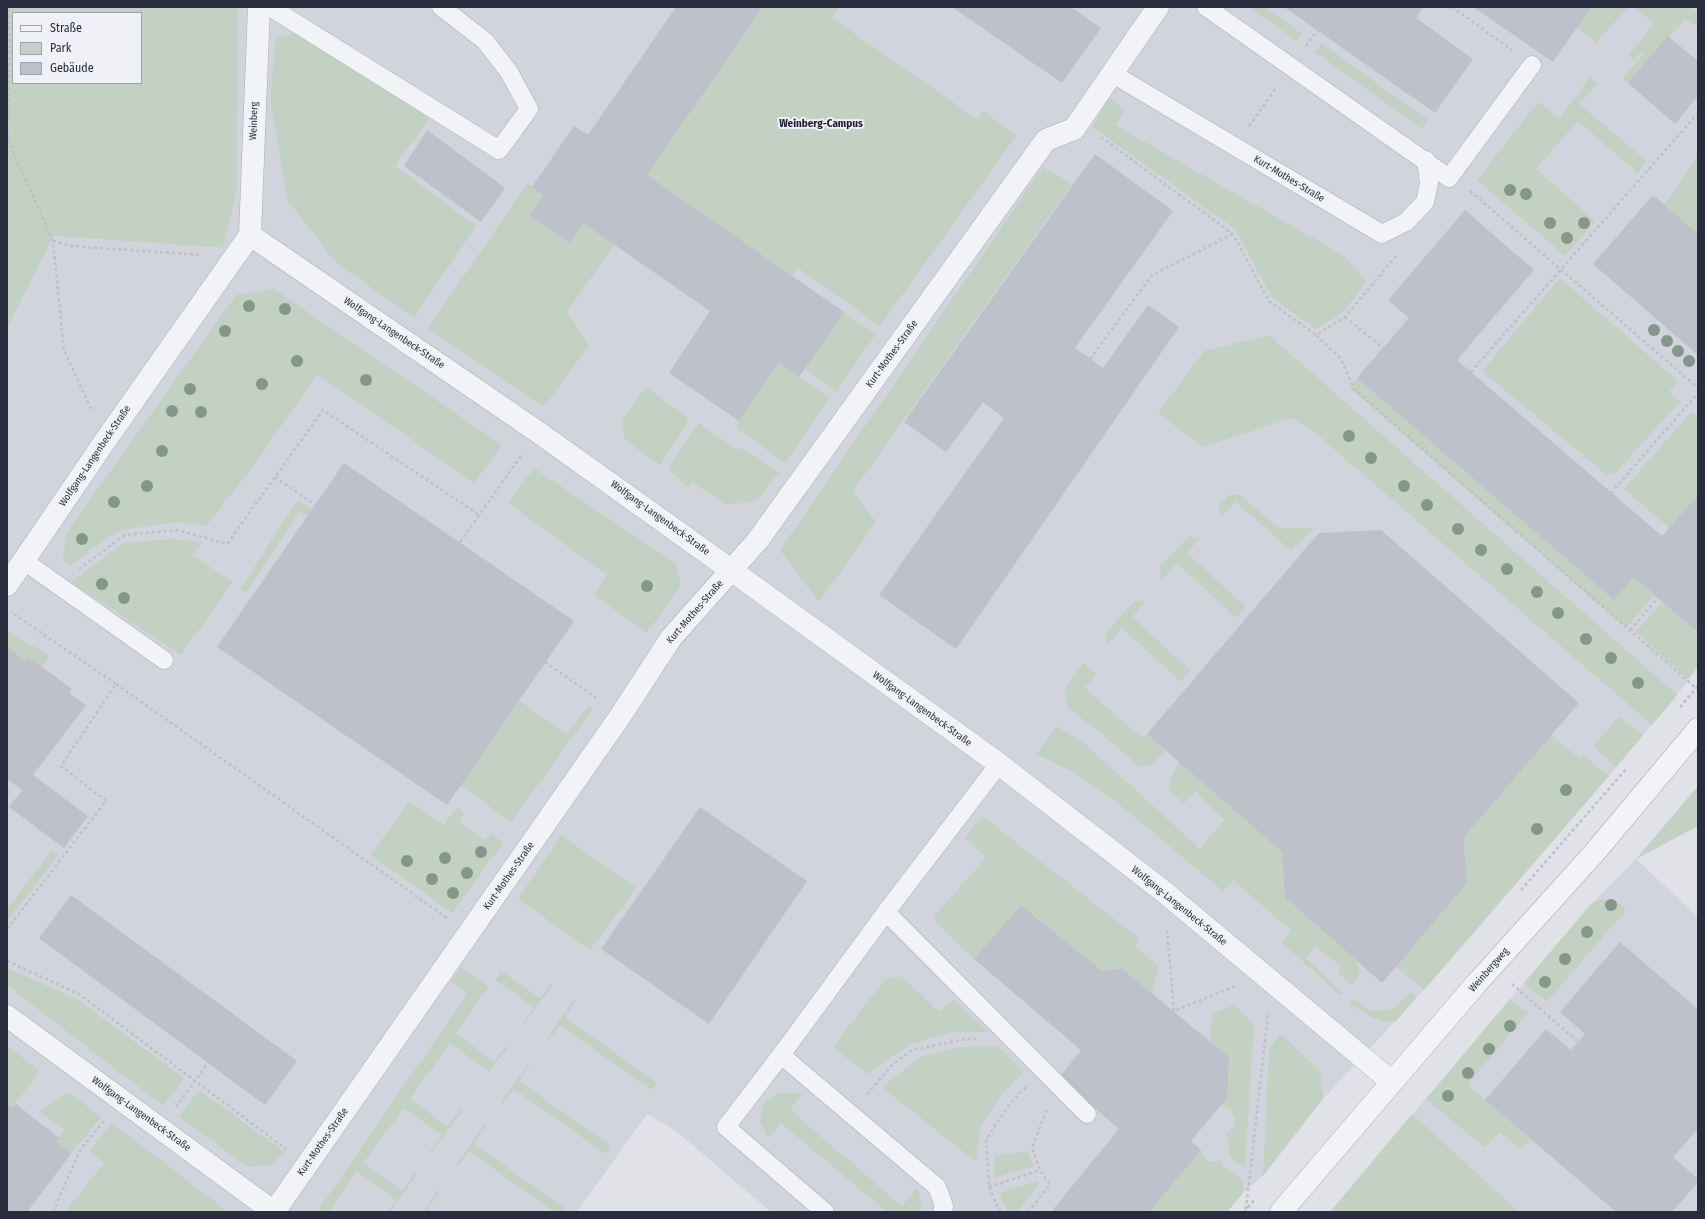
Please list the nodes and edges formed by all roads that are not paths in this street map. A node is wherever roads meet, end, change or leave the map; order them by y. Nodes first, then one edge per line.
1 (259, 7) edge
2 (270, 7) edge
3 (442, 7) edge
4 (1158, 7) edge
5 (1206, 7) edge
6 (1532, 65) road end
7 (1113, 74) junction
8 (1426, 160) junction
9 (250, 235) junction
10 (24, 561) junction
11 (731, 570) junction
12 (7, 585) edge
13 (164, 660) dead end
14 (1698, 729) edge
15 (999, 764) junction
16 (886, 912) junction
17 (7, 1016) edge
18 (781, 1055) junction
19 (1392, 1082) junction
20 (1087, 1114) dead end
21 (274, 1212) edge
22 (825, 1212) edge
23 (942, 1212) edge
24 (1281, 1212) edge

1 - 9 street, Weinberg
2 - 3 lane
4 - 7 street, Kurt-Mothes-Straße
5 - 8 lane
6 - 8 lane
7 - 8 lane, Kurt-Mothes-Straße
7 - 11 street, Kurt-Mothes-Straße
9 - 10 street, Wolfgang-Langenbeck-Straße
9 - 11 street, Wolfgang-Langenbeck-Straße
10 - 12 street, Wolfgang-Langenbeck-Straße
10 - 13 lane
11 - 15 street, Wolfgang-Langenbeck-Straße
11 - 21 street, Kurt-Mothes-Straße
14 - 19 street, Weinbergweg
15 - 16 lane
15 - 19 street, Wolfgang-Langenbeck-Straße
16 - 18 lane
16 - 20 lane
17 - 21 street, Wolfgang-Langenbeck-Straße
18 - 22 lane
18 - 23 lane
19 - 24 street, Weinbergweg

